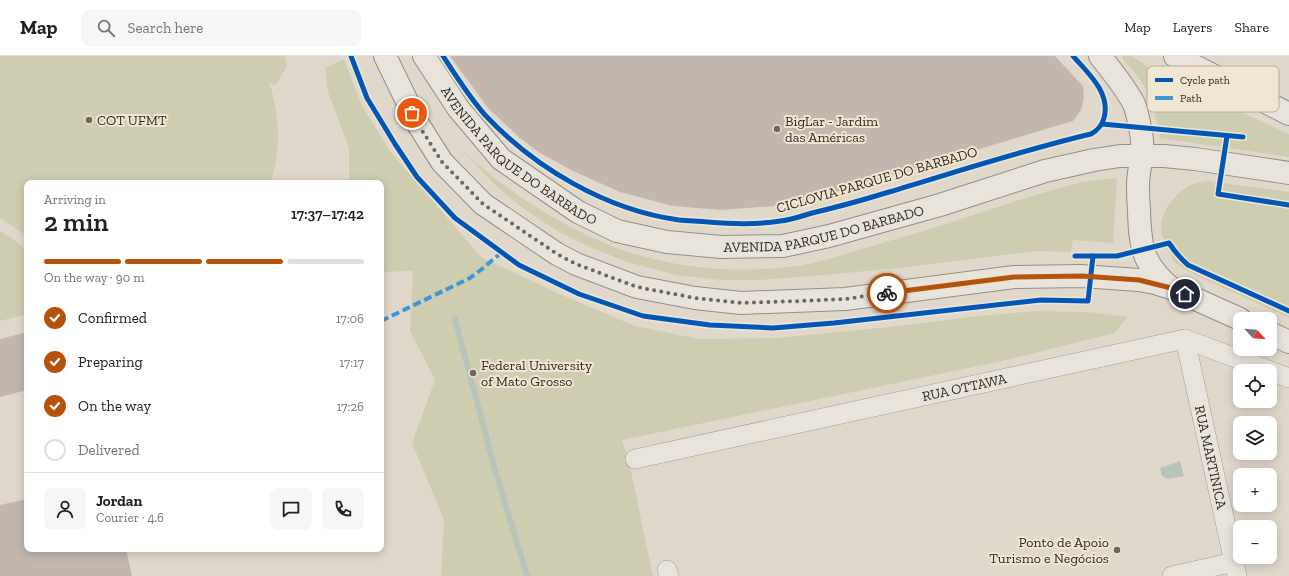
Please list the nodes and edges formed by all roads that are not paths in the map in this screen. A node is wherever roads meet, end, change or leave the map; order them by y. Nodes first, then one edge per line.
1 (385, 56) edge
2 (424, 56) edge
3 (1100, 56) edge
4 (1175, 56) edge
5 (1195, 66) edge
6 (1279, 109) edge
7 (1289, 114) edge
8 (1143, 155) junction
9 (1289, 173) edge
10 (1171, 288) junction
11 (1233, 316) edge
12 (1277, 336) edge
13 (1185, 339) junction
14 (1289, 342) edge
15 (1289, 378) edge
16 (635, 459) dead end
17 (1236, 569) edge
18 (1172, 576) edge

1 - 10 main road
2 - 8 main road, AVENIDA PARQUE DO BARBADO
3 - 8 main road
4 - 5 main road
6 - 7 main road
8 - 9 main road, AVENIDA PARQUE DO BARBADO
8 - 10 main road
10 - 11 main road
12 - 14 main road
13 - 15 street
13 - 16 street, RUA OTTAWA
13 - 17 street, RUA MARTINICA
17 - 18 street

